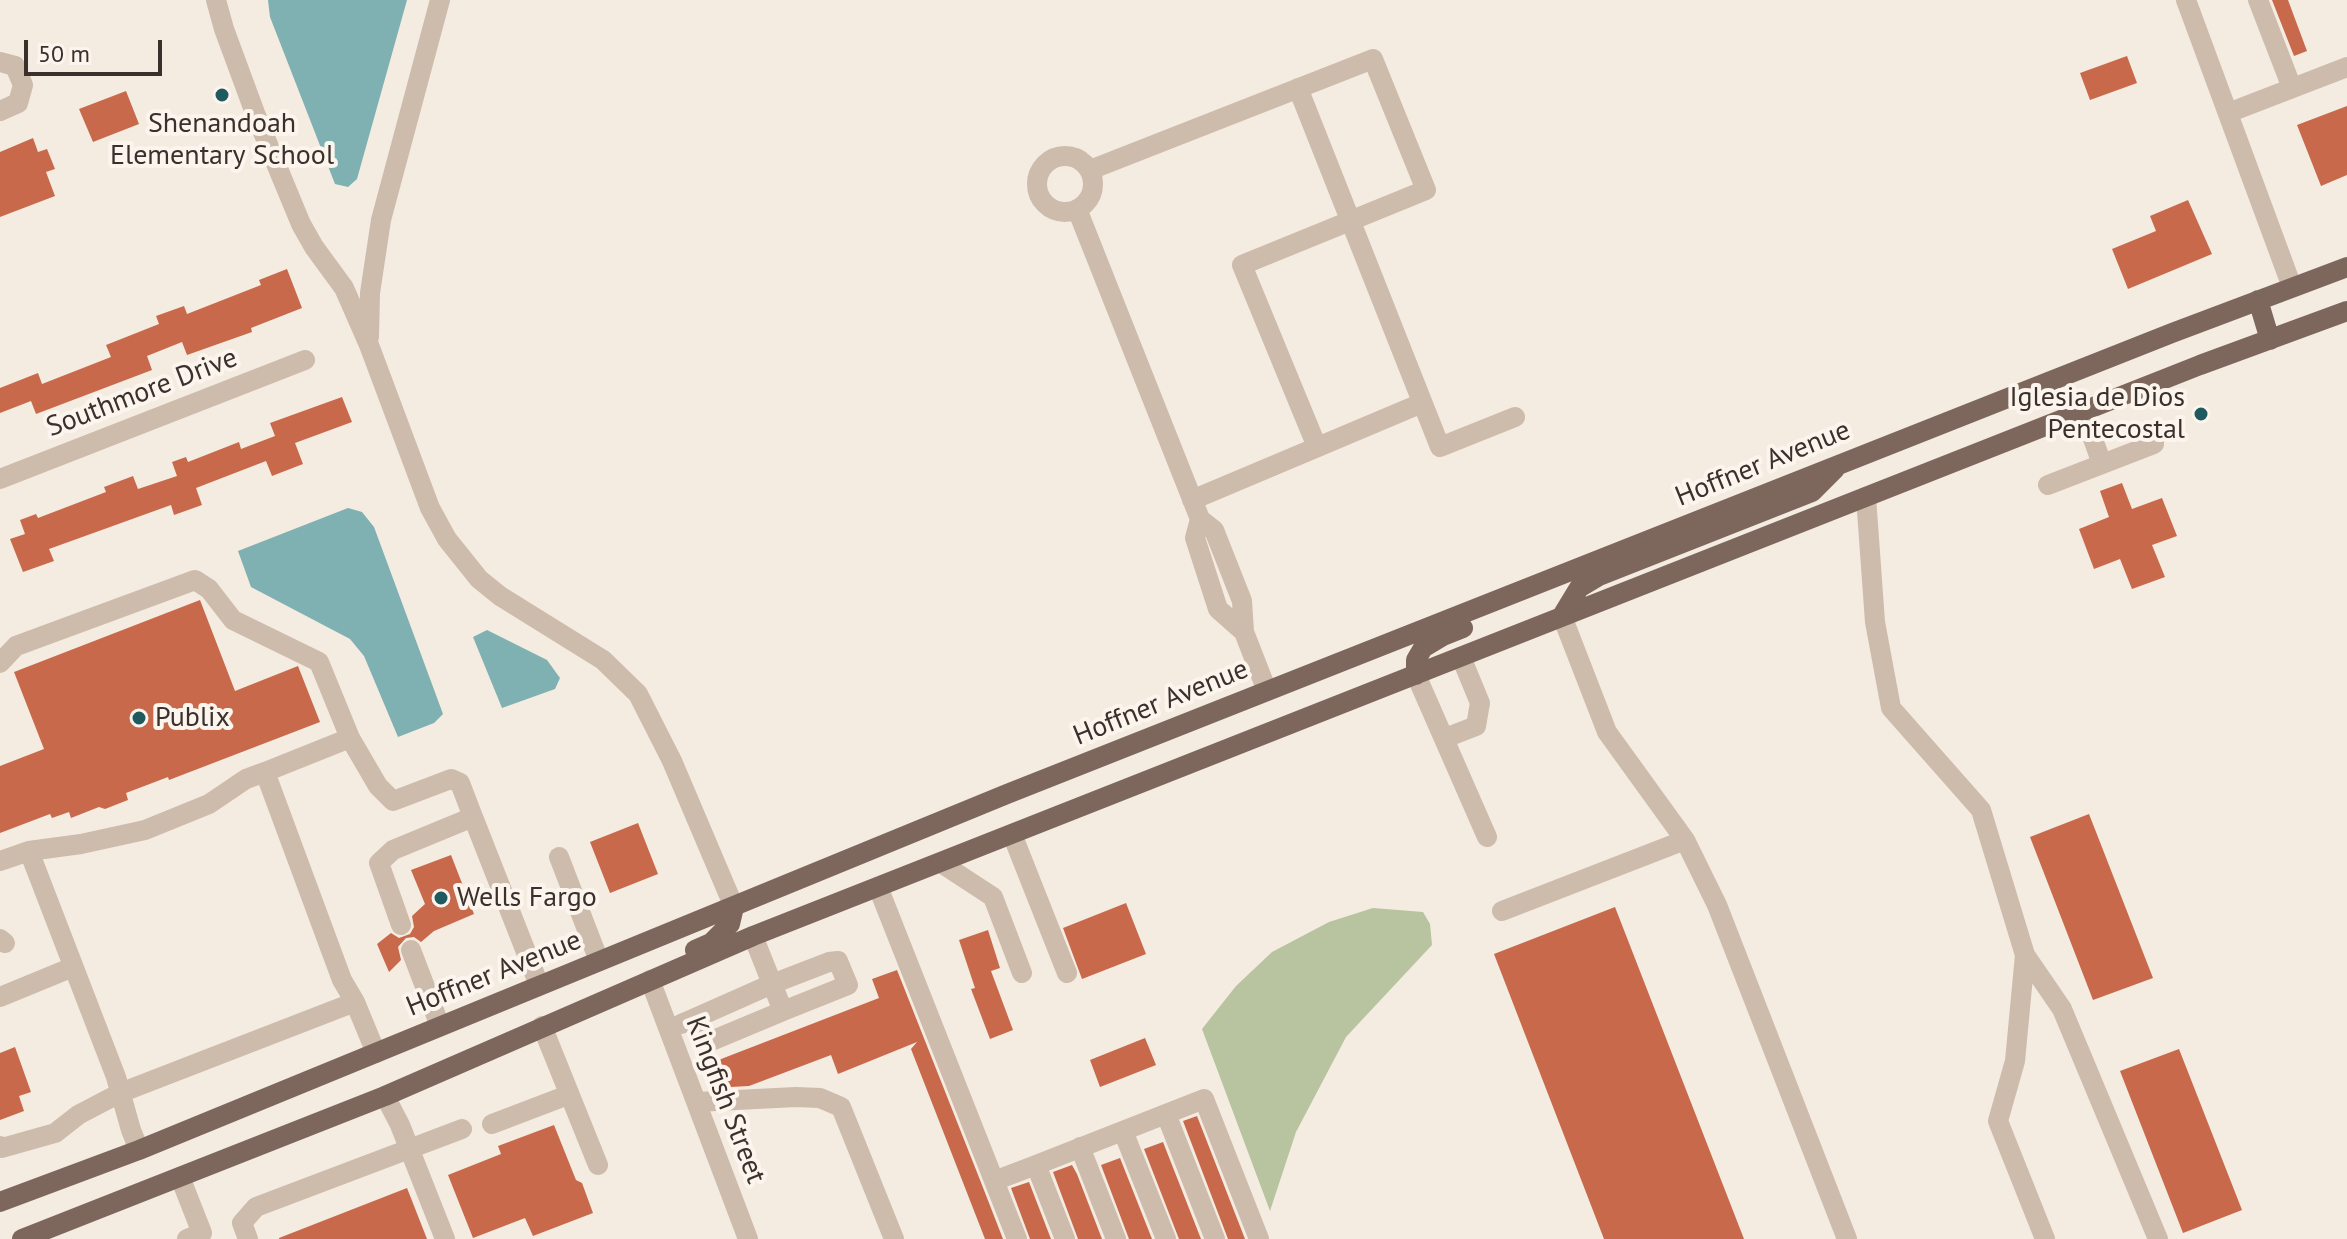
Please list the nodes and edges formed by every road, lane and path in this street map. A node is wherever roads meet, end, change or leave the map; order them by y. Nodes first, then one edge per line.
1 (216, 0) edge
2 (440, 0) edge
3 (2186, 0) edge
4 (2258, 0) edge
5 (0, 62) edge
6 (2347, 67) edge
7 (1298, 88) junction
8 (2292, 88) junction
9 (0, 111) edge
10 (2228, 113) junction
11 (1090, 170) junction
12 (1077, 209) junction
13 (1350, 221) junction
14 (2347, 267) edge
15 (2292, 287) junction
16 (2258, 300) junction
17 (2347, 311) edge
18 (2270, 340) junction
19 (369, 345) junction
20 (305, 360) dead end
21 (1422, 403) junction
22 (2083, 411) junction
23 (1515, 417) dead end
24 (2154, 444) dead end
25 (1317, 447) junction
26 (1841, 464) junction
27 (2102, 464) junction
28 (0, 479) edge
29 (2048, 485) dead end
30 (1866, 497) junction
31 (1196, 509) junction
32 (1560, 575) junction
33 (1562, 616) junction
34 (1461, 657) junction
35 (0, 663) edge
36 (1416, 675) junction
37 (1267, 691) junction
38 (350, 738) junction
39 (1445, 738) junction
40 (265, 772) junction
41 (473, 817) junction
42 (949, 818) junction
43 (1012, 834) junction
44 (1487, 837) dead end
45 (1685, 840) junction
46 (29, 851) junction
47 (559, 857) dead end
48 (0, 861) edge
49 (941, 863) junction
50 (878, 887) junction
51 (734, 907) junction
52 (1502, 911) dead end
53 (401, 925) dead end
54 (753, 936) junction
55 (411, 950) dead end
56 (2025, 955) junction
57 (599, 961) junction
58 (73, 967) junction
59 (1022, 973) dead end
60 (1067, 973) dead end
61 (650, 980) junction
62 (772, 984) junction
63 (539, 985) junction
64 (0, 997) edge
65 (355, 1002) junction
66 (783, 1011) junction
67 (693, 1019) junction
68 (440, 1026) junction
69 (542, 1026) junction
70 (669, 1030) junction
71 (376, 1053) junction
72 (120, 1093) junction
73 (568, 1095) junction
74 (385, 1096) junction
75 (697, 1102) junction
76 (1166, 1114) junction
77 (492, 1124) dead end
78 (462, 1129) dead end
79 (1123, 1131) junction
80 (0, 1146) edge
81 (1080, 1147) junction
82 (410, 1149) junction
83 (139, 1150) junction
84 (598, 1165) dead end
85 (1036, 1165) junction
86 (180, 1177) junction
87 (994, 1181) junction
88 (0, 1202) edge
89 (22, 1239) edge
90 (187, 1239) edge
91 (248, 1239) edge
92 (445, 1239) edge
93 (748, 1239) edge
94 (894, 1239) edge
95 (1017, 1239) edge
96 (1065, 1239) edge
97 (1116, 1239) edge
98 (1166, 1239) edge
99 (1215, 1239) edge
100 (1259, 1239) edge
101 (1847, 1239) edge
102 (2045, 1239) edge
103 (2158, 1239) edge

1 - 19 street
2 - 19 street
3 - 10 street
4 - 8 street
5 - 9 street
6 - 8 street
7 - 11 street
7 - 13 street
7 - 13 street
8 - 10 street
10 - 15 street
11 - 12 street
11 - 12 street
12 - 31 street
13 - 21 street
13 - 25 street
14 - 15 main road, Hoffner Avenue
15 - 16 main road, Hoffner Avenue
16 - 18 main road
16 - 26 main road, Hoffner Avenue
17 - 18 main road
18 - 22 main road
19 - 51 street
20 - 28 street, Southmore Drive
21 - 23 street
21 - 25 street
22 - 27 street
22 - 30 main road
24 - 27 street
25 - 31 street
26 - 32 main road, Hoffner Avenue
26 - 33 main road
27 - 29 street
30 - 33 main road
30 - 56 street
31 - 37 street
32 - 36 main road
32 - 37 main road, Hoffner Avenue
33 - 34 main road
33 - 45 street
34 - 36 main road
34 - 39 street
35 - 38 street
36 - 39 street
36 - 43 main road
37 - 42 main road, Hoffner Avenue
38 - 40 street
38 - 41 street
39 - 44 street
40 - 46 street
40 - 65 street
41 - 53 street
41 - 63 street
42 - 51 main road, Hoffner Avenue
42 - 54 main road
43 - 49 main road
43 - 60 street
45 - 52 street
45 - 101 street
46 - 48 street
46 - 58 street
47 - 57 street
49 - 50 main road
49 - 59 street
50 - 54 main road
50 - 87 street
51 - 57 main road, Hoffner Avenue
51 - 61 main road
54 - 61 main road
54 - 62 street
55 - 68 street
56 - 102 street
56 - 103 street
57 - 63 main road, Hoffner Avenue
58 - 64 street
58 - 72 street
61 - 69 main road
61 - 70 street, Kingfish Street
62 - 66 street
62 - 66 street
62 - 67 street
63 - 68 main road, Hoffner Avenue
65 - 71 street
65 - 72 street
66 - 67 street
67 - 70 street
68 - 71 main road, Hoffner Avenue
69 - 73 street
69 - 74 main road
70 - 75 street, Kingfish Street
71 - 83 main road, Hoffner Avenue
72 - 80 street
72 - 83 street
73 - 77 street
73 - 84 street
74 - 82 street
74 - 86 main road
75 - 93 street, Kingfish Street
75 - 94 street
76 - 79 street
76 - 99 street
76 - 100 street
78 - 82 street
79 - 81 street
79 - 98 street
81 - 85 street
81 - 97 street
82 - 91 street
82 - 92 street
83 - 88 main road, Hoffner Avenue
85 - 87 street
85 - 96 street
86 - 89 main road
86 - 90 street
87 - 95 street

